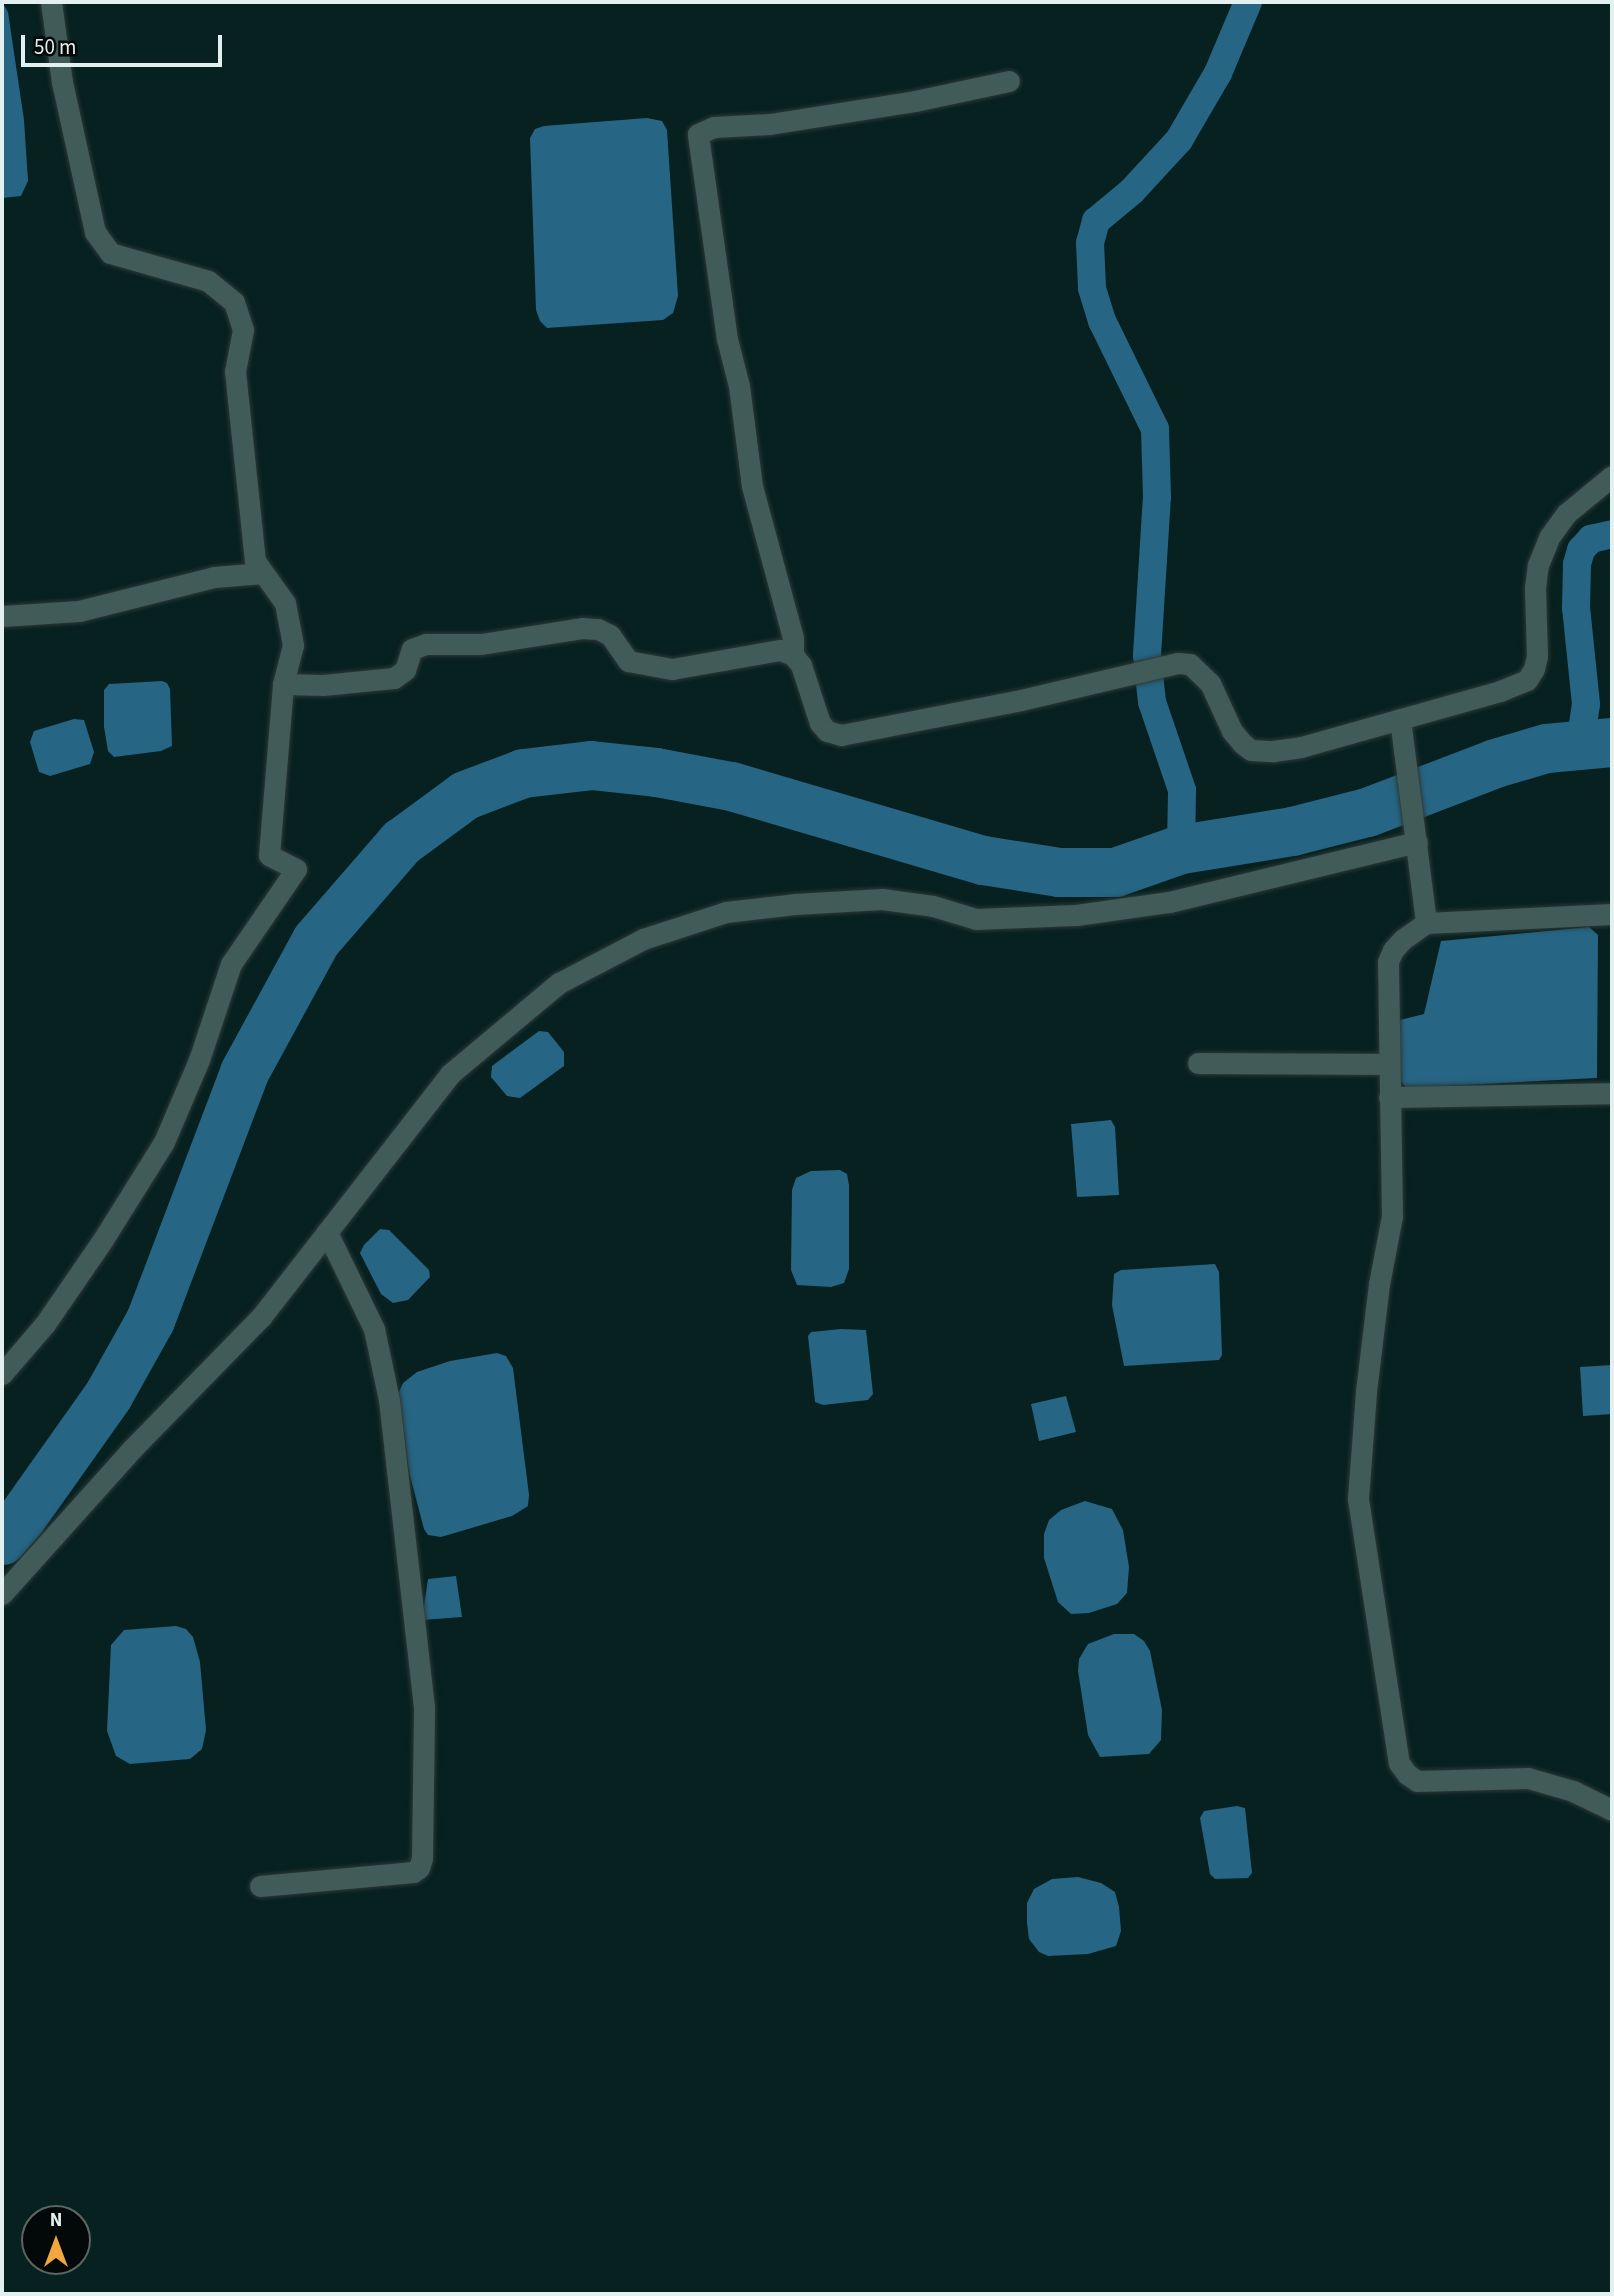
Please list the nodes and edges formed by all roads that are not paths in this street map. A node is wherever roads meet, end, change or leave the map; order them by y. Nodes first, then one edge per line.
1 (51, 2) edge
2 (1009, 81) dead end
3 (1612, 476) edge
4 (264, 573) junction
5 (2, 616) edge
6 (793, 655) junction
7 (283, 684) junction
8 (1400, 719) junction
9 (1417, 842) junction
10 (1612, 914) edge
11 (1426, 923) junction
12 (1198, 1063) dead end
13 (1388, 1064) junction
14 (1612, 1093) edge
15 (1388, 1097) junction
16 (327, 1232) junction
17 (2, 1374) edge
18 (2, 1594) edge
19 (1612, 1810) edge
20 (260, 1886) dead end

1 - 4 street
2 - 6 street
3 - 8 street
4 - 5 street
4 - 7 street
6 - 7 street
6 - 8 street
7 - 17 street
8 - 9 street
9 - 11 street
9 - 16 street
10 - 11 street
11 - 13 street
12 - 13 street
13 - 15 street
14 - 15 street
15 - 19 street
16 - 18 street
16 - 20 street

